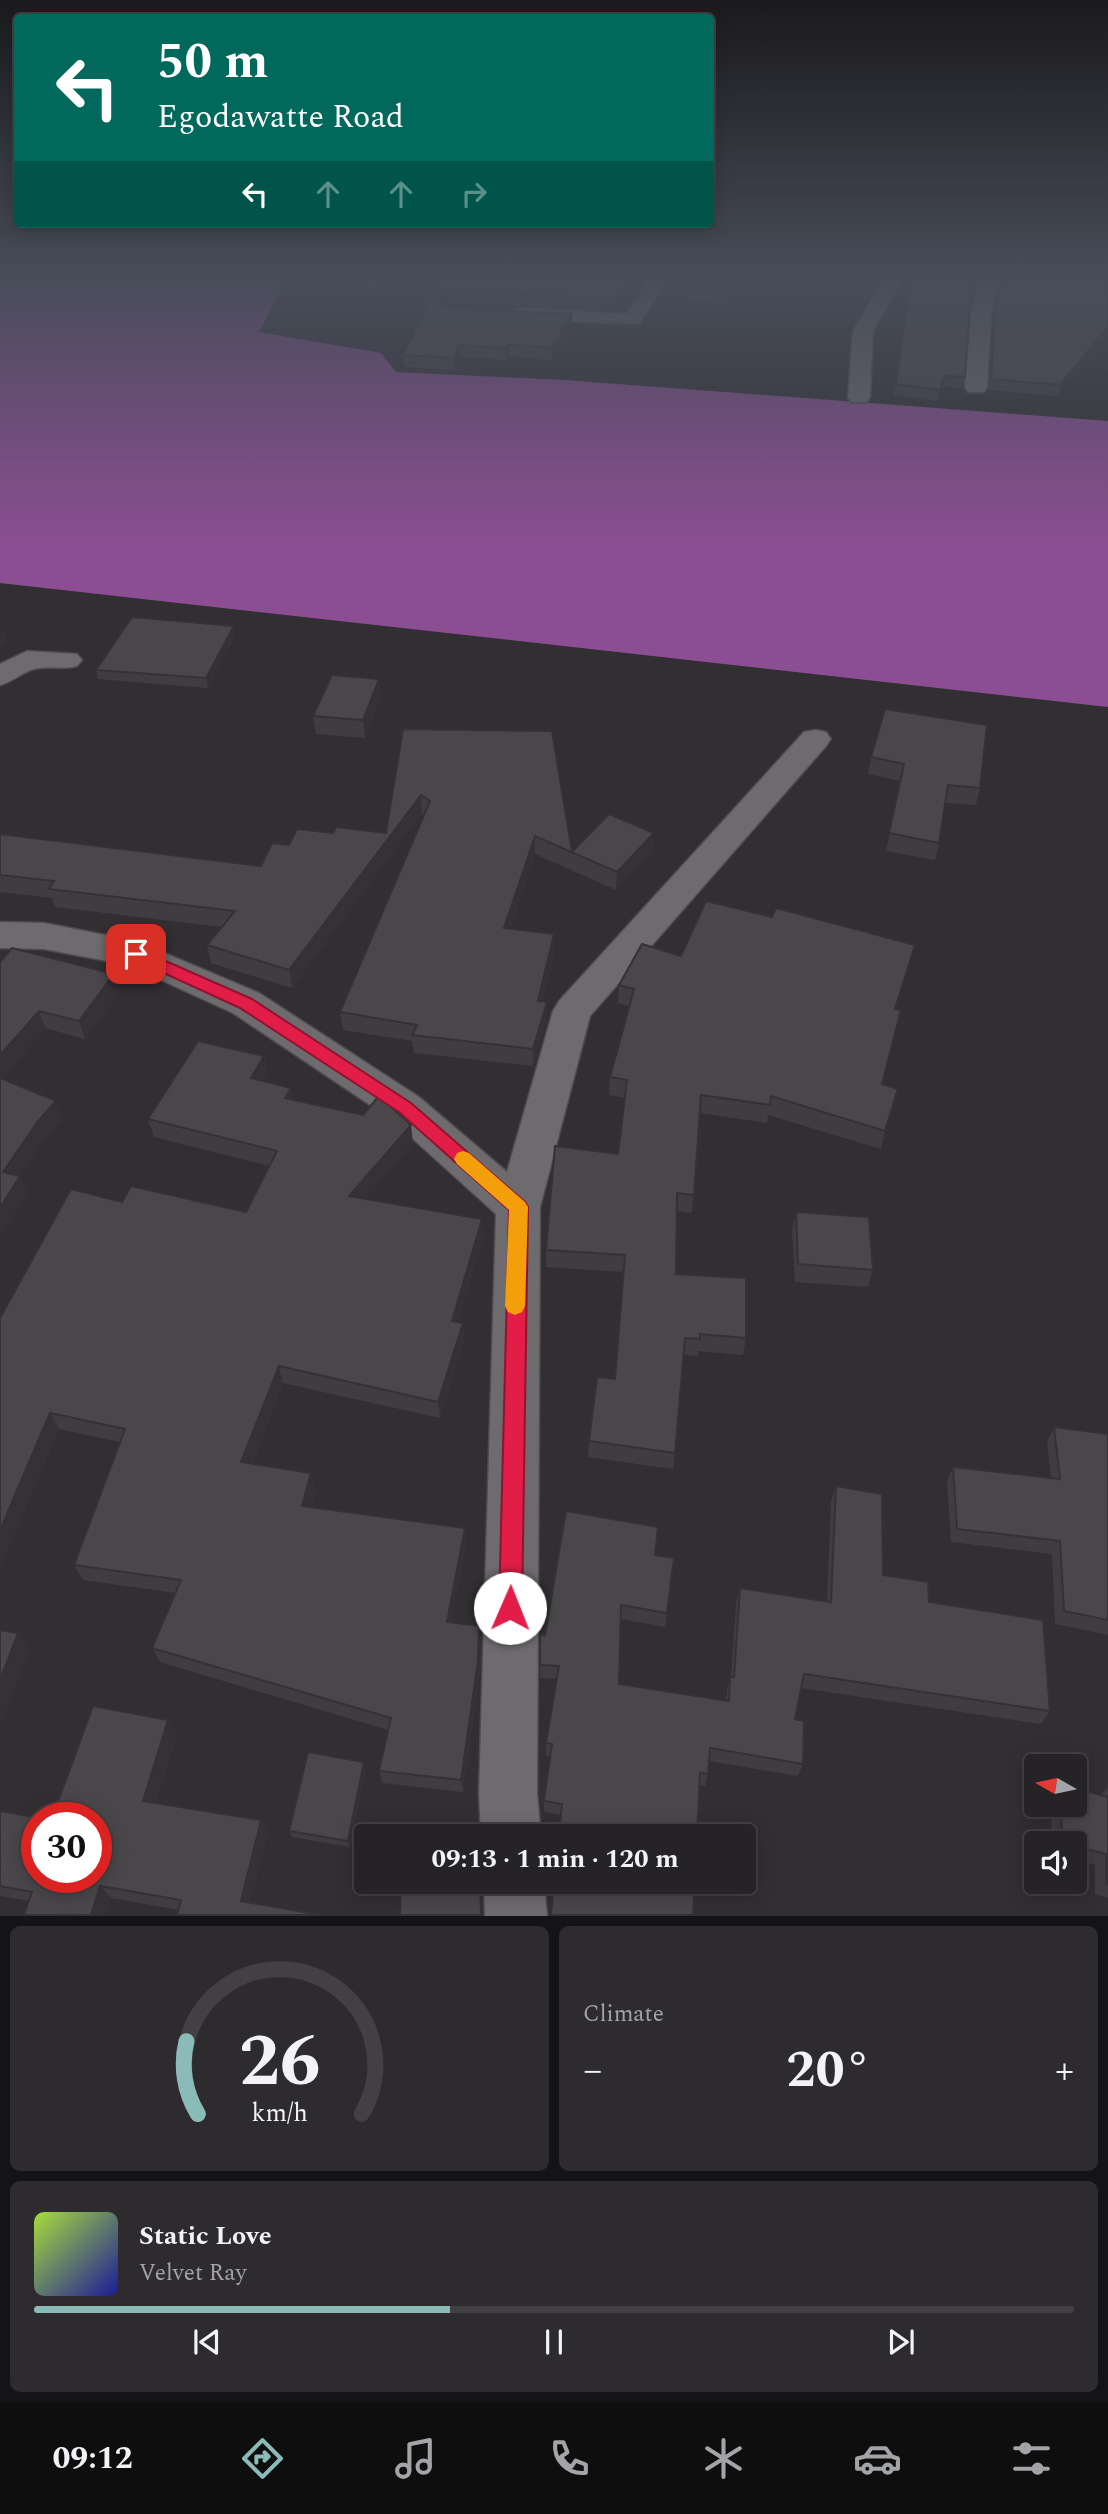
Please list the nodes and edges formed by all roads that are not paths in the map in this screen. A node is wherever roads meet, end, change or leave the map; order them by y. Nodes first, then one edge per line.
1 (861, 367) edge
2 (977, 367) edge
3 (976, 387) dead end
4 (859, 397) dead end
5 (67, 660) dead end
6 (0, 676) edge
7 (815, 739) dead end
8 (0, 935) edge
9 (518, 1207) junction
10 (511, 1824) edge
11 (515, 1894) edge
12 (516, 1916) edge

1 - 4 street
2 - 3 street
5 - 6 street
7 - 9 street
8 - 9 street
9 - 10 street
11 - 12 street

